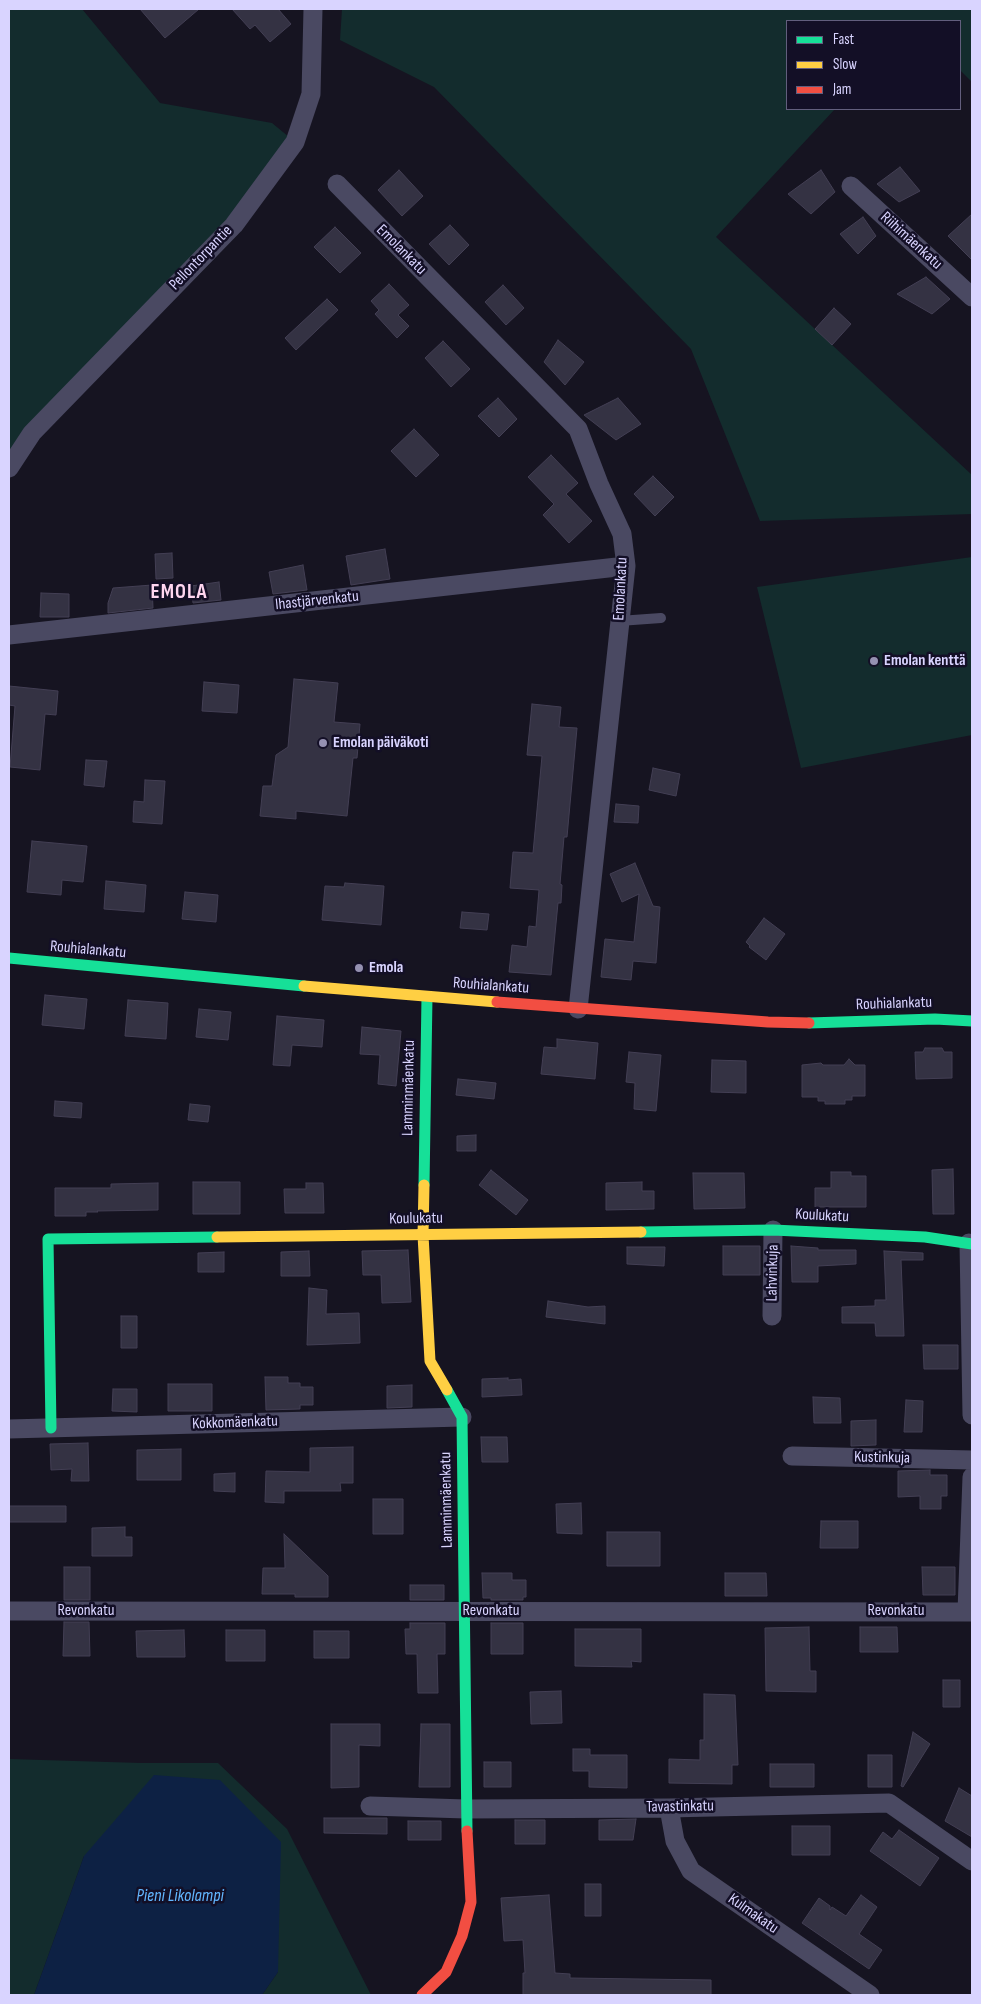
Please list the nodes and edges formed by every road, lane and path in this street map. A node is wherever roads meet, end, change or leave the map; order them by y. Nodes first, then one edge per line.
1 (313, 9) edge
2 (337, 184) dead end
3 (851, 186) dead end
4 (972, 297) edge
5 (9, 468) edge
6 (626, 566) junction
7 (661, 618) dead end
8 (620, 620) junction
9 (9, 635) edge
10 (9, 958) edge
11 (427, 998) junction
12 (578, 1009) junction
13 (972, 1021) edge
14 (773, 1230) junction
15 (423, 1235) junction
16 (971, 1244) edge
17 (772, 1316) dead end
18 (972, 1415) edge
19 (462, 1417) junction
20 (50, 1428) junction
21 (9, 1429) edge
22 (792, 1456) dead end
23 (972, 1460) edge
24 (972, 1477) edge
25 (9, 1611) edge
26 (465, 1611) junction
27 (970, 1612) edge
28 (370, 1806) dead end
29 (669, 1808) junction
30 (466, 1809) junction
31 (972, 1861) edge
32 (422, 1995) edge
33 (870, 1995) edge

1 - 5 street, Pellontorpantie
2 - 6 street, Emolankatu
3 - 4 street, Riihimäenkatu
6 - 8 street, Emolankatu
6 - 9 street, Ihastjärvenkatu
7 - 8 lane
8 - 12 street, Emolankatu
10 - 11 street, Rouhialankatu
11 - 12 street, Rouhialankatu
11 - 15 street, Lamminmäenkatu
12 - 13 street, Rouhialankatu
14 - 15 street, Koulukatu
14 - 16 street, Koulukatu
14 - 17 street, Lahvinkuja
15 - 19 street, Lamminmäenkatu
15 - 20 street, Koulukatu
16 - 18 street
19 - 20 street, Kokkomäenkatu
19 - 26 street, Lamminmäenkatu
20 - 21 street, Kokkomäenkatu
22 - 23 street, Kustinkuja
24 - 27 street
25 - 26 street, Revonkatu
26 - 27 street, Revonkatu
26 - 30 street, Lamminmäenkatu
28 - 30 street, Tavastinkatu
29 - 30 street, Tavastinkatu
29 - 31 street, Tavastinkatu
29 - 33 street, Kulmakatu
30 - 32 street, Lamminmäenkatu

